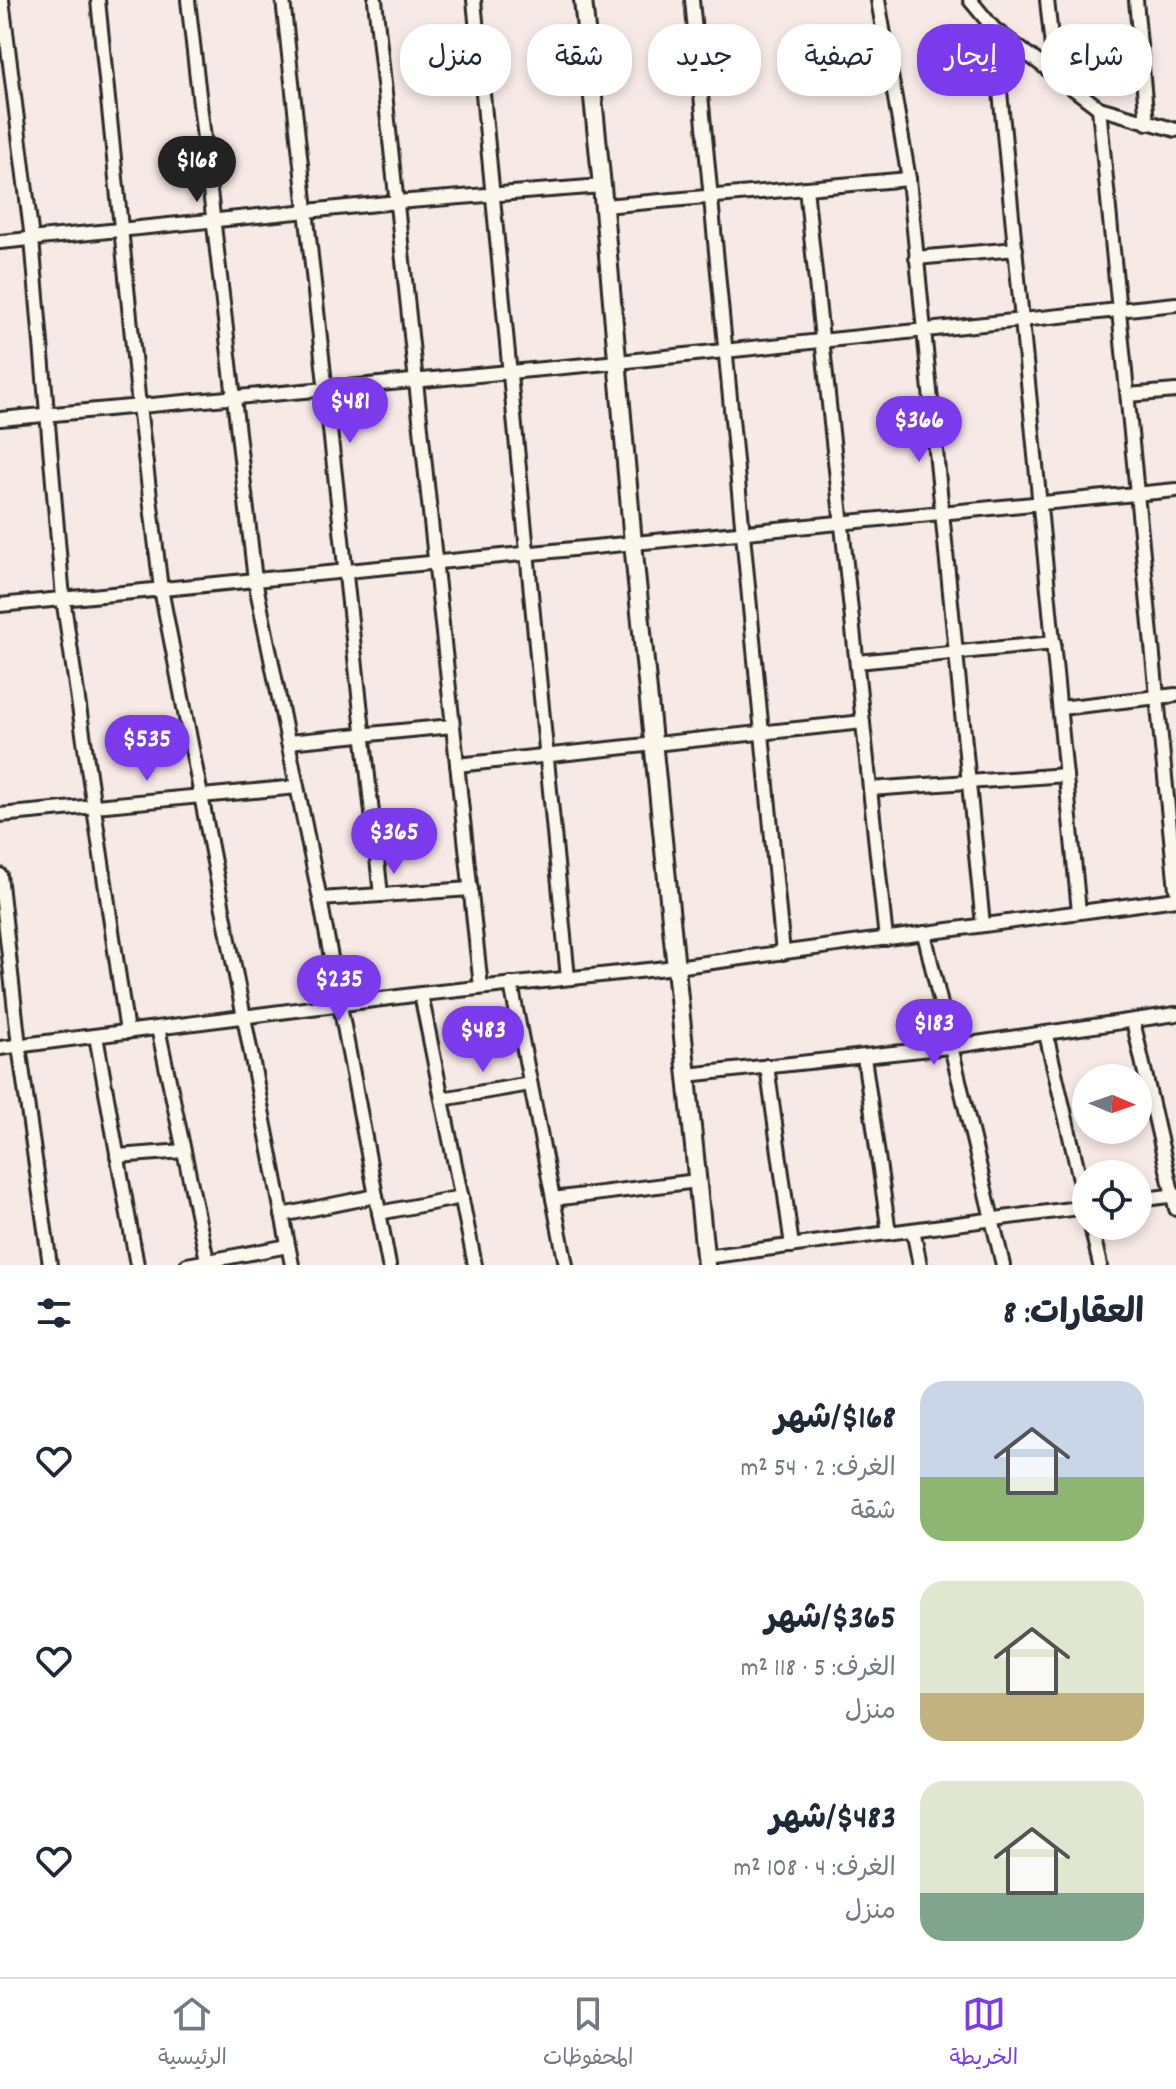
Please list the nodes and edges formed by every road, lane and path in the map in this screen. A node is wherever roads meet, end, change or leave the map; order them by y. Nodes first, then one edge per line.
1 (2, 0) edge
2 (98, 0) edge
3 (188, 0) edge
4 (283, 0) edge
5 (375, 0) edge
6 (474, 0) edge
7 (583, 0) edge
8 (692, 0) edge
9 (878, 0) edge
10 (970, 0) edge
11 (1047, 0) edge
12 (1136, 0) edge
13 (990, 24) edge
14 (1050, 24) edge
15 (1025, 52) edge
16 (1041, 64) edge
17 (1001, 96) edge
18 (1083, 96) edge
19 (1099, 108) junction
20 (1147, 123) junction
21 (1176, 130) edge
22 (909, 179) junction
23 (602, 186) junction
24 (806, 188) junction
25 (493, 194) junction
26 (711, 197) junction
27 (397, 202) junction
28 (604, 206) junction
29 (306, 211) junction
30 (212, 221) junction
31 (121, 230) junction
32 (32, 239) junction
33 (0, 242) edge
34 (1016, 249) junction
35 (916, 258) junction
36 (1176, 304) edge
37 (1119, 310) junction
38 (1022, 320) junction
39 (924, 330) junction
40 (822, 340) junction
41 (726, 350) junction
42 (618, 362) junction
43 (510, 372) junction
44 (416, 380) junction
45 (326, 389) junction
46 (1176, 391) edge
47 (1128, 395) junction
48 (233, 398) junction
49 (139, 406) junction
50 (49, 415) junction
51 (0, 419) edge
52 (1176, 490) edge
53 (1137, 494) junction
54 (1040, 504) junction
55 (942, 513) junction
56 (842, 524) junction
57 (743, 533) junction
58 (633, 543) junction
59 (527, 553) junction
60 (436, 562) junction
61 (346, 571) junction
62 (255, 580) junction
63 (161, 589) junction
64 (63, 598) junction
65 (0, 605) edge
66 (1054, 643) junction
67 (956, 652) junction
68 (857, 662) junction
69 (1176, 695) edge
70 (1157, 697) junction
71 (1060, 708) junction
72 (863, 722) junction
73 (452, 726) junction
74 (762, 733) junction
75 (363, 735) junction
76 (288, 742) junction
77 (653, 746) junction
78 (547, 756) junction
79 (457, 765) junction
80 (1066, 775) junction
81 (969, 782) junction
82 (297, 787) junction
83 (870, 789) junction
84 (201, 796) junction
85 (93, 806) junction
86 (0, 815) edge
87 (0, 875) edge
88 (471, 889) junction
89 (1176, 889) edge
90 (381, 895) junction
91 (320, 899) junction
92 (1176, 899) edge
93 (1079, 912) junction
94 (983, 925) junction
95 (924, 933) junction
96 (886, 939) junction
97 (783, 953) junction
98 (676, 967) junction
99 (568, 978) junction
100 (511, 984) junction
101 (481, 987) junction
102 (421, 994) junction
103 (340, 1005) junction
104 (1176, 1014) edge
105 (245, 1017) junction
106 (1133, 1021) junction
107 (158, 1028) junction
108 (127, 1032) junction
109 (1046, 1034) junction
110 (96, 1036) junction
111 (19, 1046) junction
112 (949, 1047) junction
113 (0, 1048) edge
114 (864, 1057) junction
115 (767, 1066) junction
116 (687, 1075) junction
117 (530, 1084) junction
118 (442, 1099) junction
119 (184, 1151) junction
120 (117, 1156) junction
121 (1075, 1160) edge
122 (697, 1181) junction
123 (1174, 1195) edge
124 (376, 1196) junction
125 (462, 1197) junction
126 (1152, 1198) edge
127 (553, 1199) junction
128 (1072, 1208) edge
129 (1176, 1209) edge
130 (379, 1213) junction
131 (282, 1215) junction
132 (992, 1219) junction
133 (913, 1230) junction
134 (889, 1233) junction
135 (1094, 1240) edge
136 (288, 1246) junction
137 (792, 1246) junction
138 (207, 1260) junction
139 (705, 1261) edge
140 (50, 1265) edge
141 (137, 1265) edge
142 (187, 1265) edge
143 (292, 1265) edge
144 (389, 1265) edge
145 (475, 1265) edge
146 (566, 1265) edge
147 (920, 1265) edge
148 (1003, 1265) edge
149 (1100, 1265) edge

1 - 32 street
2 - 31 street
3 - 30 street
4 - 29 street
5 - 27 street
6 - 25 street
7 - 23 main road
8 - 26 street
9 - 22 street
10 - 13 street
11 - 14 street
12 - 20 street
15 - 16 street
17 - 34 street
18 - 19 street
19 - 20 street
19 - 37 street
20 - 21 street
22 - 24 street
22 - 35 street
23 - 25 street
23 - 28 main road
24 - 26 street
24 - 40 street
25 - 27 street
25 - 43 street
26 - 28 street
26 - 41 street
27 - 29 street
27 - 44 street
28 - 42 main road
29 - 30 street
29 - 45 street
30 - 31 street
30 - 48 street
31 - 32 street
31 - 49 street
32 - 33 street
32 - 50 street
34 - 35 street
34 - 38 street
35 - 39 street
36 - 37 street
37 - 38 street
37 - 47 street
38 - 39 street
38 - 54 street
39 - 40 street
39 - 55 street
40 - 41 street
40 - 56 street
41 - 42 street
41 - 57 street
42 - 43 street
42 - 58 main road
43 - 44 street
43 - 59 street
44 - 45 street
44 - 60 street
45 - 48 street
45 - 61 street
46 - 47 street
47 - 53 street
48 - 49 street
48 - 62 street
49 - 50 street
49 - 63 street
50 - 51 street
50 - 64 street
52 - 53 street
53 - 54 street
53 - 70 street
54 - 55 street
54 - 66 street
55 - 56 street
55 - 67 street
56 - 57 street
56 - 68 street
57 - 58 street
57 - 74 street
58 - 59 street
58 - 77 main road
59 - 60 street
59 - 78 street
60 - 61 street
60 - 73 street
61 - 62 street
61 - 75 street
62 - 63 street
62 - 76 street
63 - 64 street
63 - 84 street
64 - 65 street
64 - 85 street
66 - 67 street
66 - 71 street
67 - 68 street
67 - 81 street
68 - 72 street
69 - 70 street
70 - 71 street
70 - 89 street
71 - 80 street
72 - 74 street
72 - 83 street
73 - 75 street
73 - 79 street
74 - 77 street
74 - 97 street
75 - 76 street
75 - 90 street
76 - 82 street
77 - 78 street
77 - 98 main road
78 - 79 street
78 - 99 street
79 - 88 street
80 - 81 street
80 - 93 street
81 - 83 street
81 - 94 street
82 - 84 street
82 - 91 street
83 - 96 street
84 - 85 street
84 - 105 street
85 - 86 street
85 - 108 street
87 - 111 street
88 - 90 street
88 - 101 street
90 - 91 street
91 - 103 street
92 - 93 street
93 - 94 street
94 - 95 street
95 - 96 street
95 - 112 street
96 - 97 street
97 - 98 street
98 - 99 street
98 - 116 main road
99 - 100 street
100 - 101 street
100 - 117 street
101 - 102 street
102 - 103 street
102 - 118 street
103 - 105 street
103 - 124 street
104 - 106 street
105 - 107 street
105 - 131 street
106 - 109 street
106 - 123 street
107 - 108 street
107 - 119 street
108 - 110 street
109 - 112 street
109 - 121 street
110 - 111 street
110 - 120 street
111 - 113 street
111 - 140 street
112 - 114 street
112 - 132 street
114 - 115 street
114 - 134 street
115 - 116 street
115 - 137 street
116 - 122 main road
117 - 118 street
117 - 127 street
118 - 125 street
119 - 120 street
119 - 138 street
120 - 141 street
122 - 127 street
122 - 139 main road
123 - 126 street
123 - 129 street
124 - 130 street
124 - 131 street
125 - 130 street
125 - 145 street
127 - 146 street
128 - 132 street
130 - 144 street
131 - 136 street
132 - 133 street
132 - 148 street
133 - 134 street
133 - 147 street
134 - 137 street
135 - 149 street
136 - 138 street
136 - 143 street
137 - 139 street
138 - 142 street

